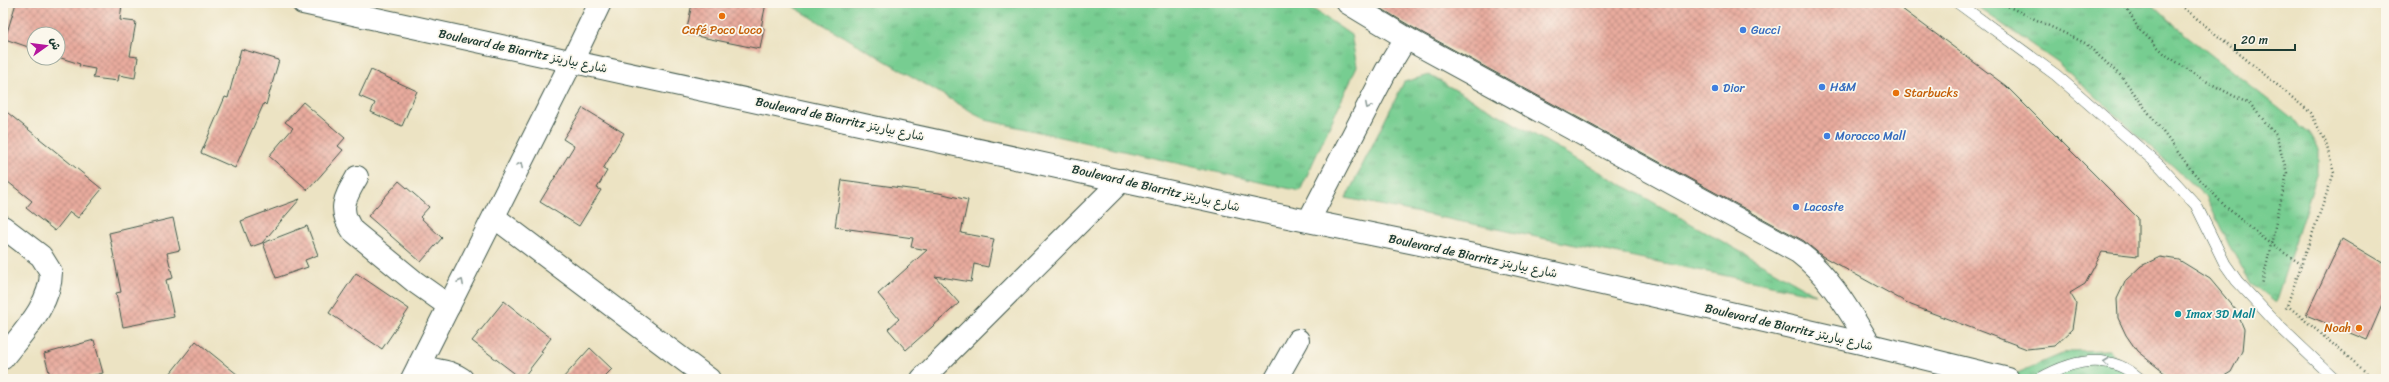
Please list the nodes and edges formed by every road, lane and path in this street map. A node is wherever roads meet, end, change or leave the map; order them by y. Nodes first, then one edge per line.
1 (303, 3) edge
2 (600, 3) edge
3 (1348, 3) edge
4 (1958, 3) edge
5 (2001, 3) edge
6 (2124, 3) edge
7 (2178, 3) edge
8 (1406, 38) junction
9 (572, 61) junction
10 (357, 177) dead end
11 (1122, 180) junction
12 (494, 217) junction
13 (1309, 220) junction
14 (3, 228) edge
15 (2271, 244) junction
16 (2301, 264) junction
17 (2262, 287) dead end
18 (2287, 305) junction
19 (449, 306) junction
20 (2279, 326) junction
21 (1298, 340) dead end
22 (430, 343) junction
23 (1870, 345) junction
24 (3, 358) edge
25 (416, 372) edge
26 (456, 375) edge
27 (709, 379) edge
28 (922, 379) edge
29 (1276, 379) edge
30 (2008, 379) edge
31 (2039, 379) edge
32 (2140, 379) edge
33 (2335, 379) edge
34 (2374, 379) edge

1 - 9 street, Boulevard de Biarritz شارع بياريتز
2 - 9 street
3 - 8 street
4 - 20 lane
5 - 15 path
6 - 15 path
7 - 16 path
8 -> 13 street
8 - 23 street
9 - 11 street, Boulevard de Biarritz شارع بياريتز
12 -> 9 street
10 - 19 street
11 - 13 street, Boulevard de Biarritz شارع بياريتز
11 - 28 street
19 -> 12 street
12 - 27 street
13 - 23 street, Boulevard de Biarritz شارع بياريتز
14 - 24 street
15 - 16 path
15 - 17 path
16 - 18 path
18 - 20 path
18 - 34 path
19 - 22 street
20 - 33 lane
21 - 29 street
22 - 25 street
22 - 26 street
23 - 30 street, Boulevard de Biarritz شارع بياريتز
25 - 26 street
32 -> 31 lane

